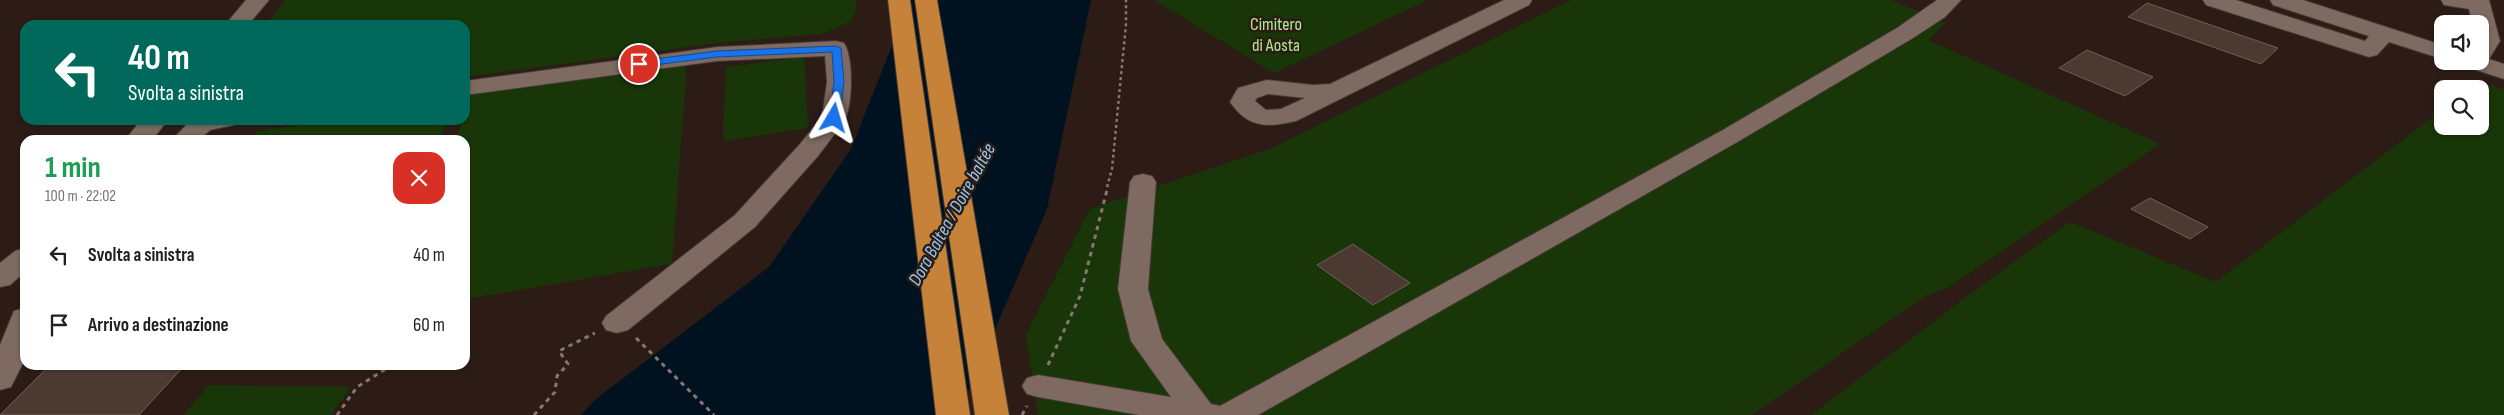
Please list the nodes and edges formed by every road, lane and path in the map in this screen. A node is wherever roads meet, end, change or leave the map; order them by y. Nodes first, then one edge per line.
1 (258, 0) edge
2 (899, 0) edge
3 (926, 0) edge
4 (1126, 0) edge
5 (1521, 0) edge
6 (1950, 0) edge
7 (2214, 0) edge
8 (2281, 0) edge
9 (2452, 0) edge
10 (2478, 2) edge
11 (2479, 15) edge
12 (240, 20) edge
13 (2385, 33) junction
14 (2434, 49) edge
15 (2489, 60) edge
16 (2504, 72) edge
17 (470, 87) edge
18 (1335, 91) dead end
19 (151, 125) edge
20 (200, 125) edge
21 (142, 135) edge
22 (190, 135) edge
23 (1143, 182) dead end
24 (20, 261) edge
25 (0, 278) edge
26 (20, 278) edge
27 (0, 284) edge
28 (622, 326) junction
29 (20, 336) edge
30 (384, 370) edge
31 (0, 379) edge
32 (1038, 386) joint
33 (337, 415) edge
34 (534, 415) edge
35 (714, 415) edge
36 (953, 415) edge
37 (992, 415) edge
38 (1214, 415) edge

1 - 12 street
2 - 36 highway
3 - 37 highway
4 - 32 path
5 - 18 street
6 - 38 street
7 - 13 street
8 - 13 street
9 - 10 street
10 - 11 street
13 - 14 street
15 - 16 street
17 - 28 street
19 - 21 street
20 - 22 street
23 - 38 street
24 - 25 street
26 - 27 street
28 - 34 path
28 - 35 path
29 - 31 street
30 - 33 path
32 - 38 street

